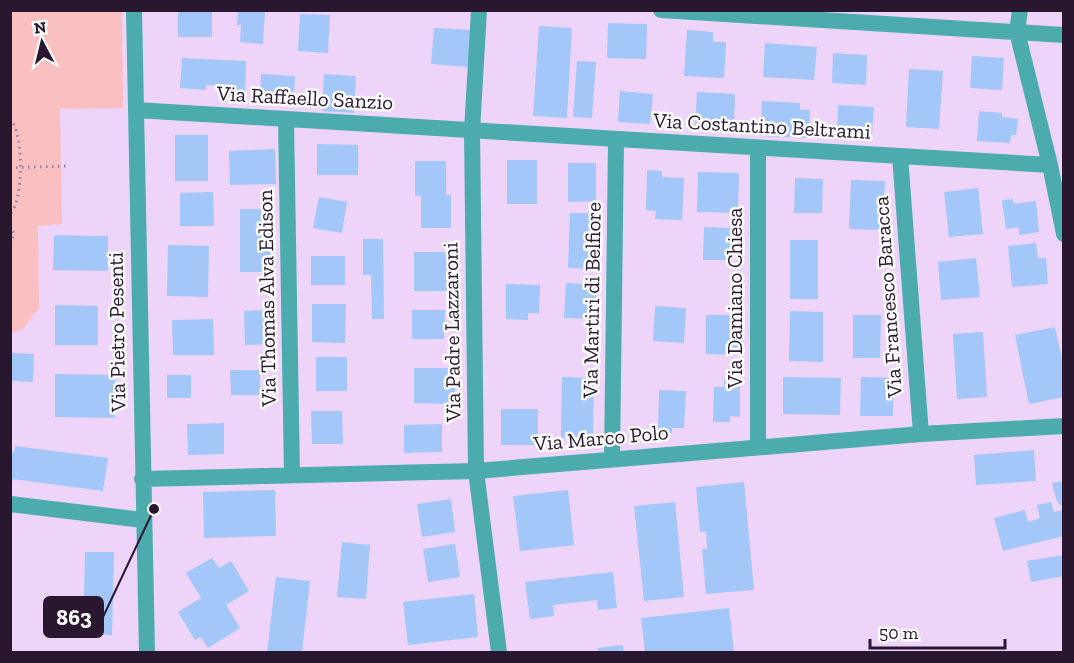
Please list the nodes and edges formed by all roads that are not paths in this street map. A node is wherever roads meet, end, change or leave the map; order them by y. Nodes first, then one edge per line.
1 (134, 10) edge
2 (479, 10) edge
3 (661, 10) edge
4 (1020, 10) edge
5 (746, 13) edge
6 (884, 17) edge
7 (1017, 32) junction
8 (1064, 35) edge
9 (136, 110) junction
10 (286, 121) junction
11 (472, 131) junction
12 (616, 141) junction
13 (758, 149) junction
14 (900, 156) junction
15 (1050, 165) junction
16 (1064, 234) edge
17 (1064, 426) edge
18 (921, 434) junction
19 (758, 447) junction
20 (612, 459) junction
21 (476, 471) junction
22 (292, 475) junction
23 (142, 479) junction
24 (10, 504) edge
25 (143, 520) junction
26 (147, 652) edge
27 (499, 652) edge

1 - 9 street, Via Pietro Pesenti
2 - 11 street, Via Padre Lazzaroni
3 - 5 street
4 - 7 street
5 - 6 street
6 - 7 street
7 - 8 street
7 - 15 street
9 - 10 street, Via Raffaello Sanzio
9 - 23 street, Via Pietro Pesenti
10 - 11 street, Via Raffaello Sanzio
10 - 22 street, Via Thomas Alva Edison
11 - 12 street, Via Costantino Beltrami
11 - 21 street, Via Padre Lazzaroni
12 - 13 street, Via Costantino Beltrami
12 - 20 street, Via Martiri di Belfiore
13 - 14 street, Via Costantino Beltrami
13 - 19 street, Via Damiano Chiesa
14 - 15 street, Via Costantino Beltrami
14 - 18 street, Via Francesco Baracca
15 - 16 street
17 - 18 street, Via Marco Polo
18 - 19 street, Via Marco Polo
19 - 20 street, Via Marco Polo
20 - 21 street, Via Marco Polo
21 - 22 street, Via Marco Polo
21 - 27 street, Via Padre Lazzaroni
22 - 23 street, Via Marco Polo
23 - 25 street, Via Pietro Pesenti
24 - 25 street
25 - 26 street, Via Pietro Pesenti

